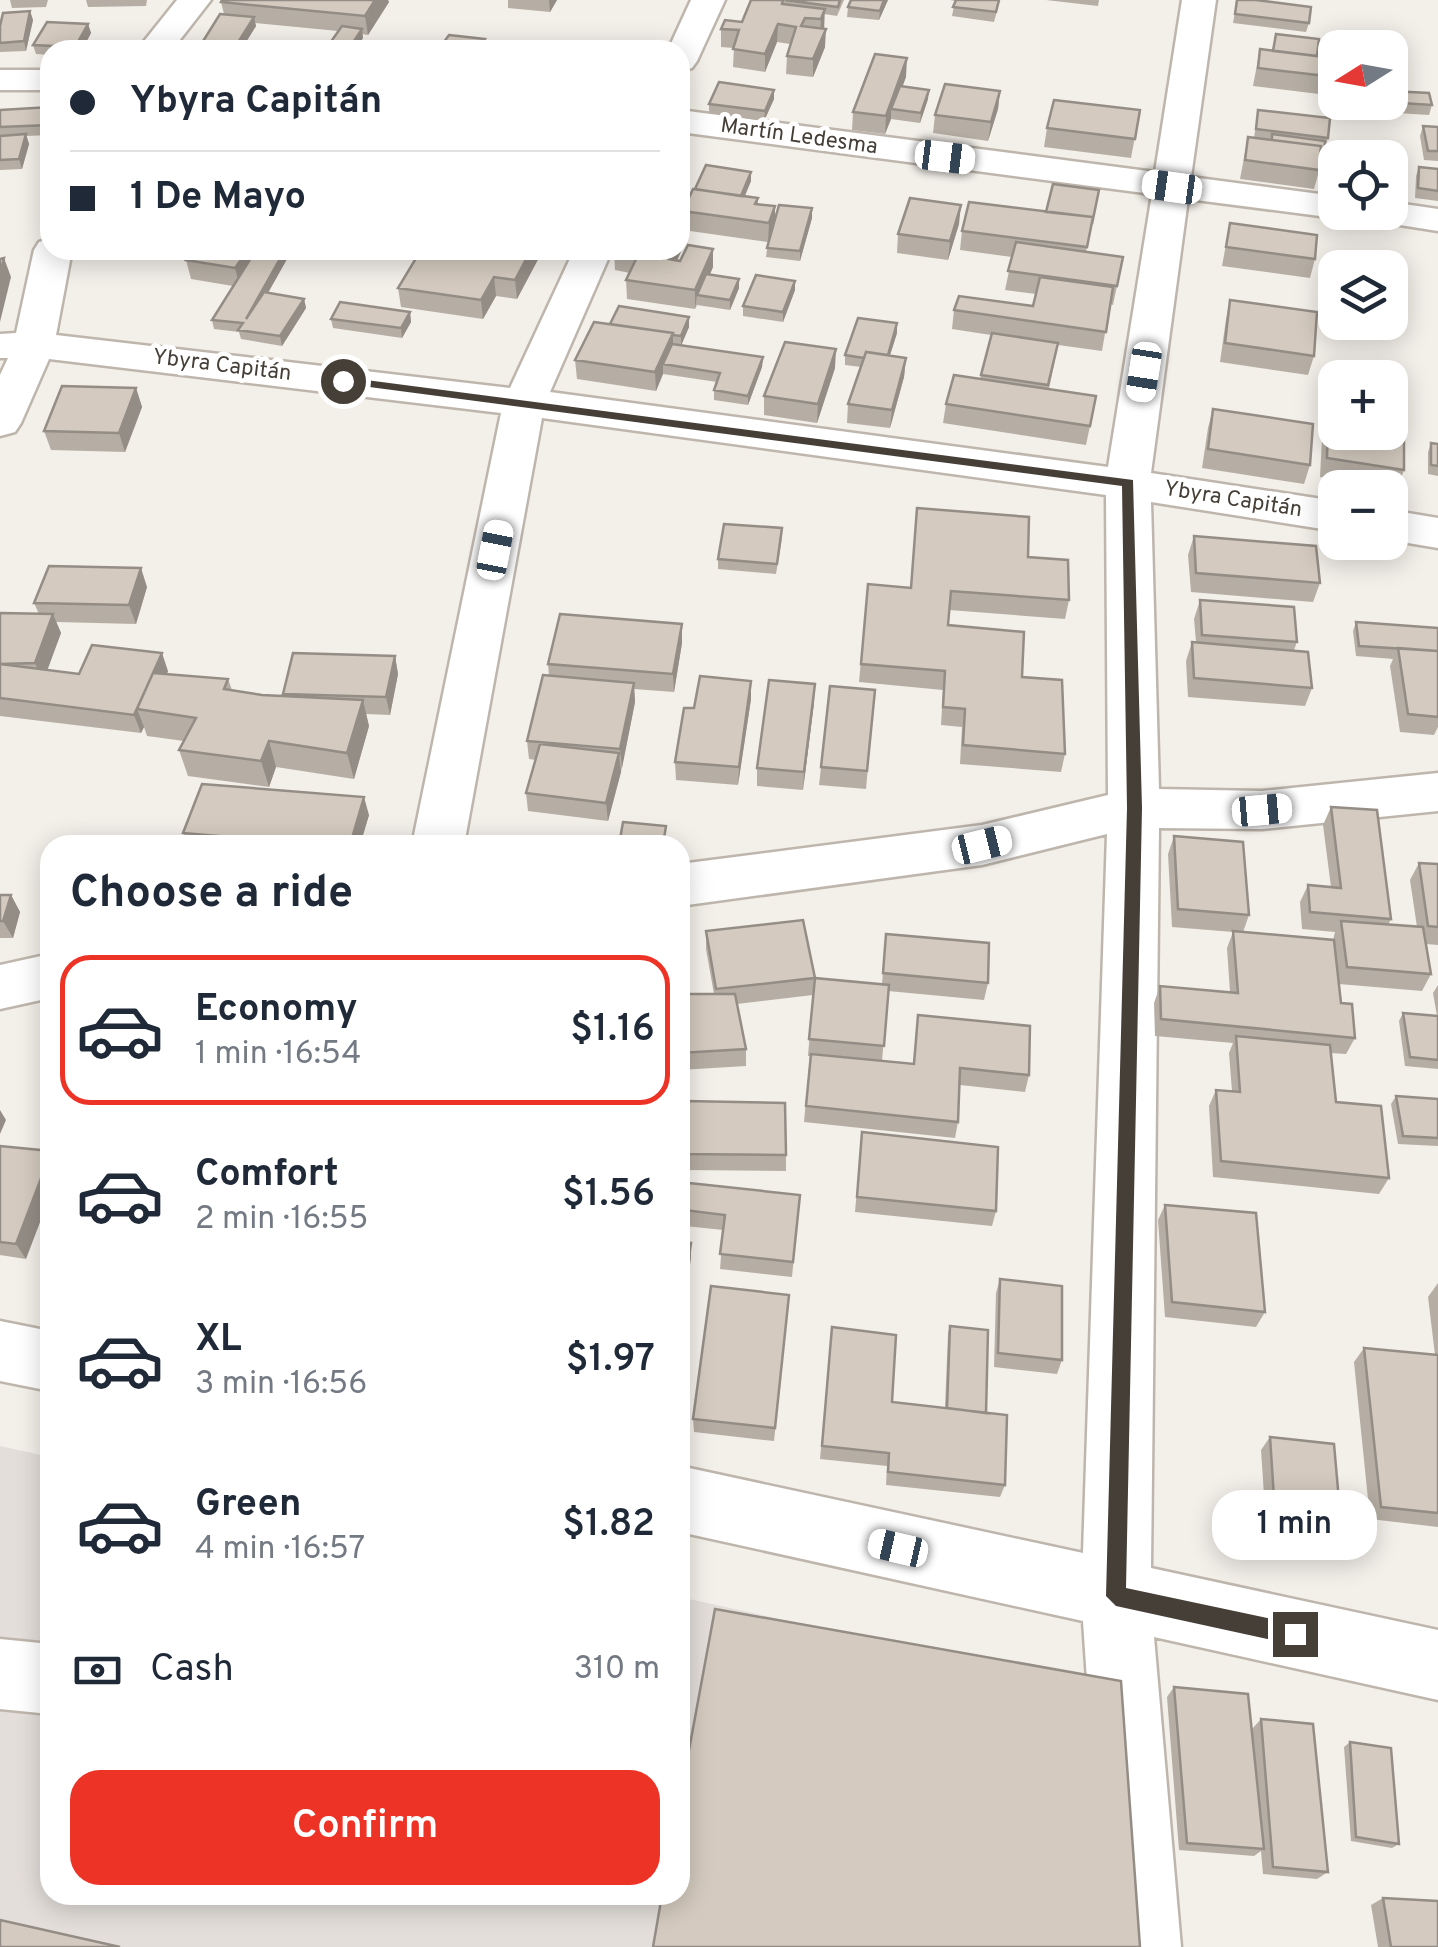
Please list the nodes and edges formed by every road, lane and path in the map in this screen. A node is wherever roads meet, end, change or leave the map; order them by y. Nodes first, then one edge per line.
1 (194, 0) edge
2 (708, 0) edge
3 (1198, 0) edge
4 (162, 40) edge
5 (690, 40) edge
6 (0, 80) edge
7 (40, 80) edge
8 (690, 123) edge
9 (1172, 187) junction
10 (1318, 205) edge
11 (1408, 216) edge
12 (1438, 220) edge
13 (49, 260) edge
14 (589, 260) edge
15 (17, 346) edge
16 (524, 402) junction
17 (0, 423) edge
18 (1128, 482) junction
19 (1318, 513) edge
20 (1408, 528) edge
21 (1438, 533) edge
22 (1438, 792) edge
23 (1134, 808) junction
24 (440, 835) edge
25 (690, 884) edge
26 (40, 978) edge
27 (0, 987) edge
28 (0, 1351) edge
29 (40, 1360) edge
30 (690, 1502) edge
31 (1116, 1596) junction
32 (1438, 1665) edge
33 (0, 1674) edge
34 (40, 1678) edge
35 (1144, 1947) edge

1 - 4 street
2 - 5 street
3 - 9 street
6 - 7 street
8 - 9 street, Martín Ledesma
9 - 10 street, Martín Ledesma
9 - 18 street
11 - 12 street
13 - 15 street
14 - 16 street
15 - 16 street, Ybyra Capitán
15 - 17 street
16 - 18 street, Ybyra Capitán
16 - 24 street
18 - 19 street, Ybyra Capitán
18 - 23 street
20 - 21 street
22 - 23 street
23 - 25 street
23 - 31 street
26 - 27 street
28 - 29 street
30 - 31 street
31 - 32 street
31 - 35 street
33 - 34 street

